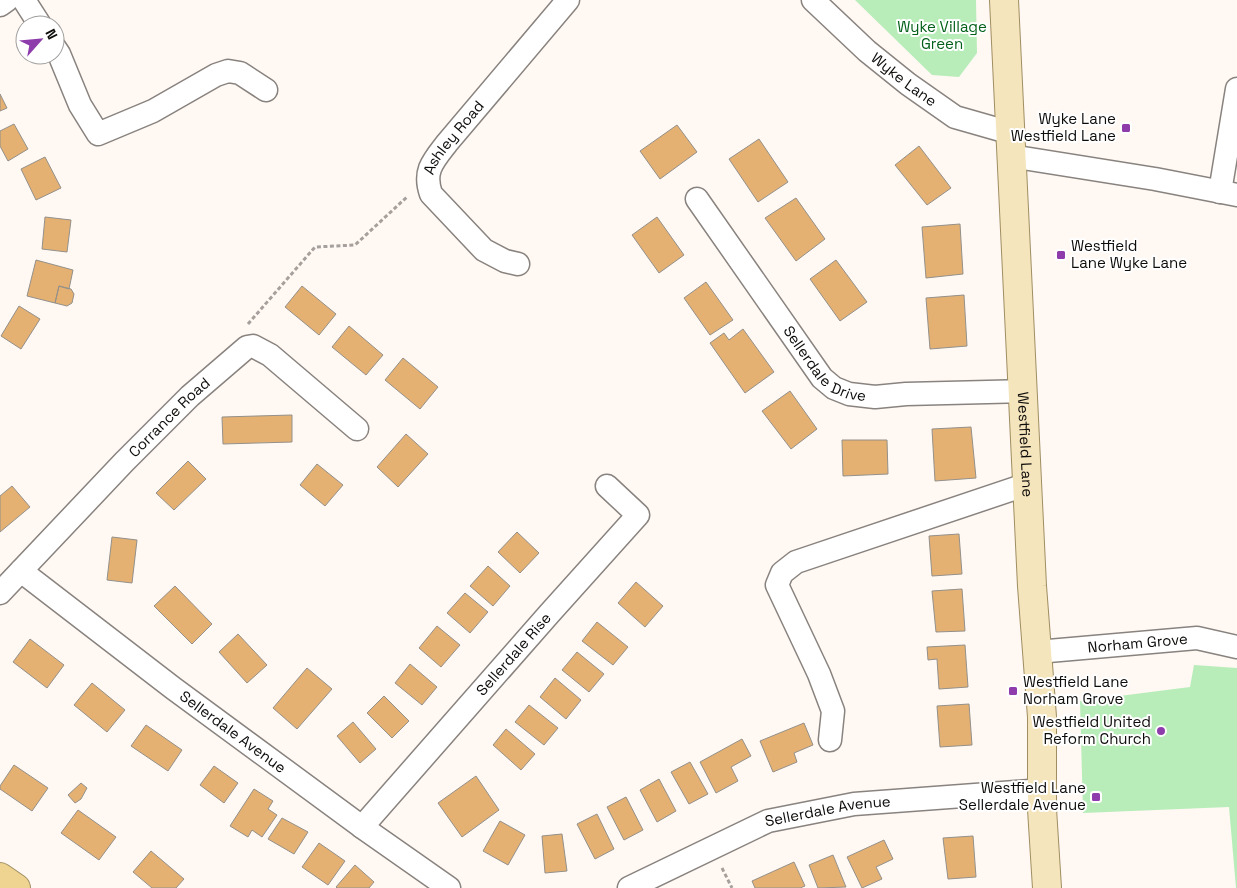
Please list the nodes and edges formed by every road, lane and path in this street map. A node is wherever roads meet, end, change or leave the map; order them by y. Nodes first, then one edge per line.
1 (7, 0) edge
2 (24, 0) edge
3 (568, 0) edge
4 (812, 0) edge
5 (1004, 0) edge
6 (0, 4) edge
7 (34, 15) edge
8 (62, 65) edge
9 (1237, 89) edge
10 (266, 90) dead end
11 (1011, 144) junction
12 (428, 186) junction
13 (1229, 194) edge
14 (696, 200) dead end
15 (518, 264) dead end
16 (247, 347) junction
17 (1024, 391) junction
18 (357, 429) dead end
19 (1028, 484) junction
20 (607, 486) dead end
21 (21, 571) junction
22 (0, 593) edge
23 (1237, 647) edge
24 (1037, 652) junction
25 (830, 740) dead end
26 (1042, 790) junction
27 (362, 827) junction
28 (0, 876) edge
29 (16, 888) edge
30 (449, 888) edge
31 (629, 888) edge
32 (1047, 888) edge

1 - 6 street
2 - 7 street
3 - 12 street, Ashley Road
4 - 11 street, Wyke Lane
5 - 11 main road, Westfield Lane
8 - 10 street
9 - 13 street
11 - 13 street, Wyke Lane
11 - 17 main road, Westfield Lane
12 - 15 street, Ashley Road
12 - 16 path
14 - 17 street, Sellerdale Drive
16 - 18 street
16 - 21 street, Corrance Road
17 - 19 main road, Westfield Lane
19 - 24 main road, Westfield Lane
19 - 25 street
20 - 27 street, Sellerdale Rise
21 - 22 street, Corrance Road
21 - 27 street, Sellerdale Avenue
23 - 24 street, Norham Grove
24 - 26 main road, Westfield Lane
26 - 31 street, Sellerdale Avenue
26 - 32 main road, Westfield Lane
27 - 30 street, Sellerdale Avenue
28 - 29 highway

